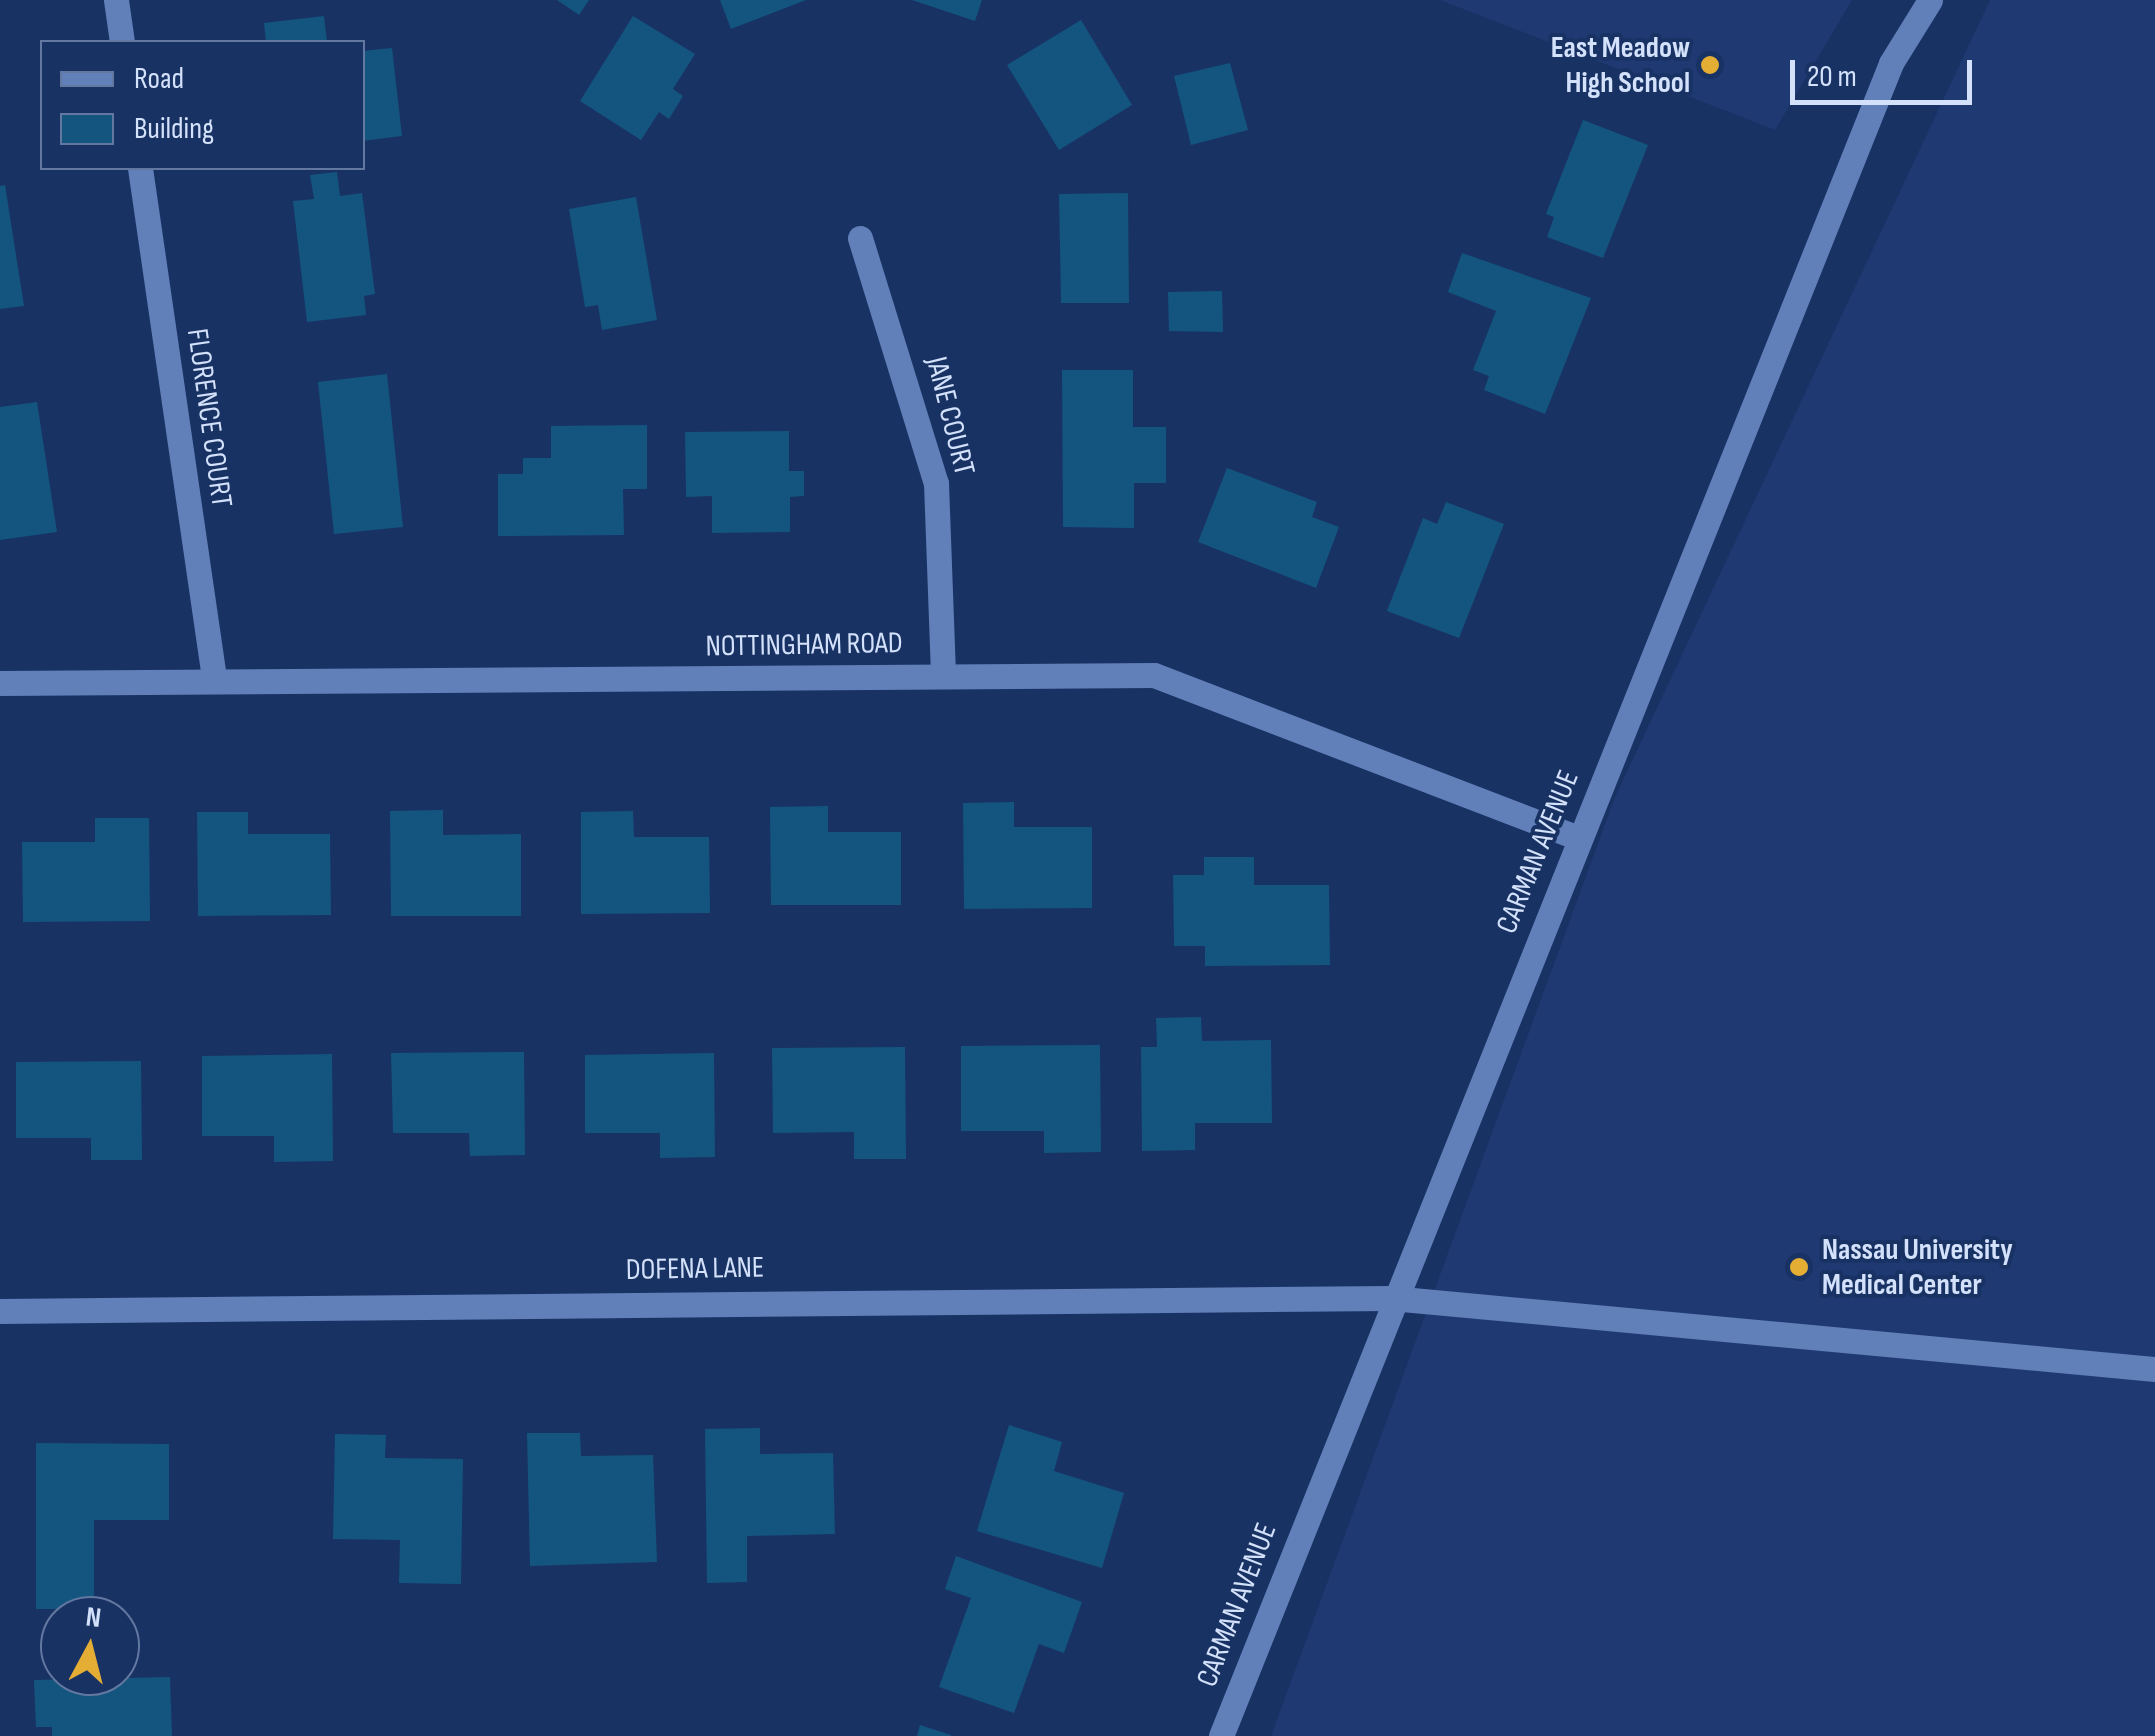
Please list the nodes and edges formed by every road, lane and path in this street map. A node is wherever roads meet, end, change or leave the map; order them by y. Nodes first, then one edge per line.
1 (116, 0) edge
2 (1930, 0) edge
3 (122, 40) edge
4 (140, 170) edge
5 (860, 238) dead end
6 (943, 676) junction
7 (214, 678) junction
8 (0, 683) edge
9 (1579, 838) junction
10 (1391, 1298) junction
11 (0, 1311) edge
12 (2155, 1369) edge
13 (1222, 1736) edge

1 - 3 street
2 - 9 street, CARMAN AVENUE
4 - 7 street, FLORENCE COURT
5 - 6 street, JANE COURT
6 - 7 street, NOTTINGHAM ROAD
6 - 9 street, NOTTINGHAM ROAD
7 - 8 street, NOTTINGHAM ROAD
9 - 10 street, CARMAN AVENUE
10 - 11 street, DOFENA LANE
10 - 12 street, DOFENA LANE
10 - 13 street, CARMAN AVENUE

